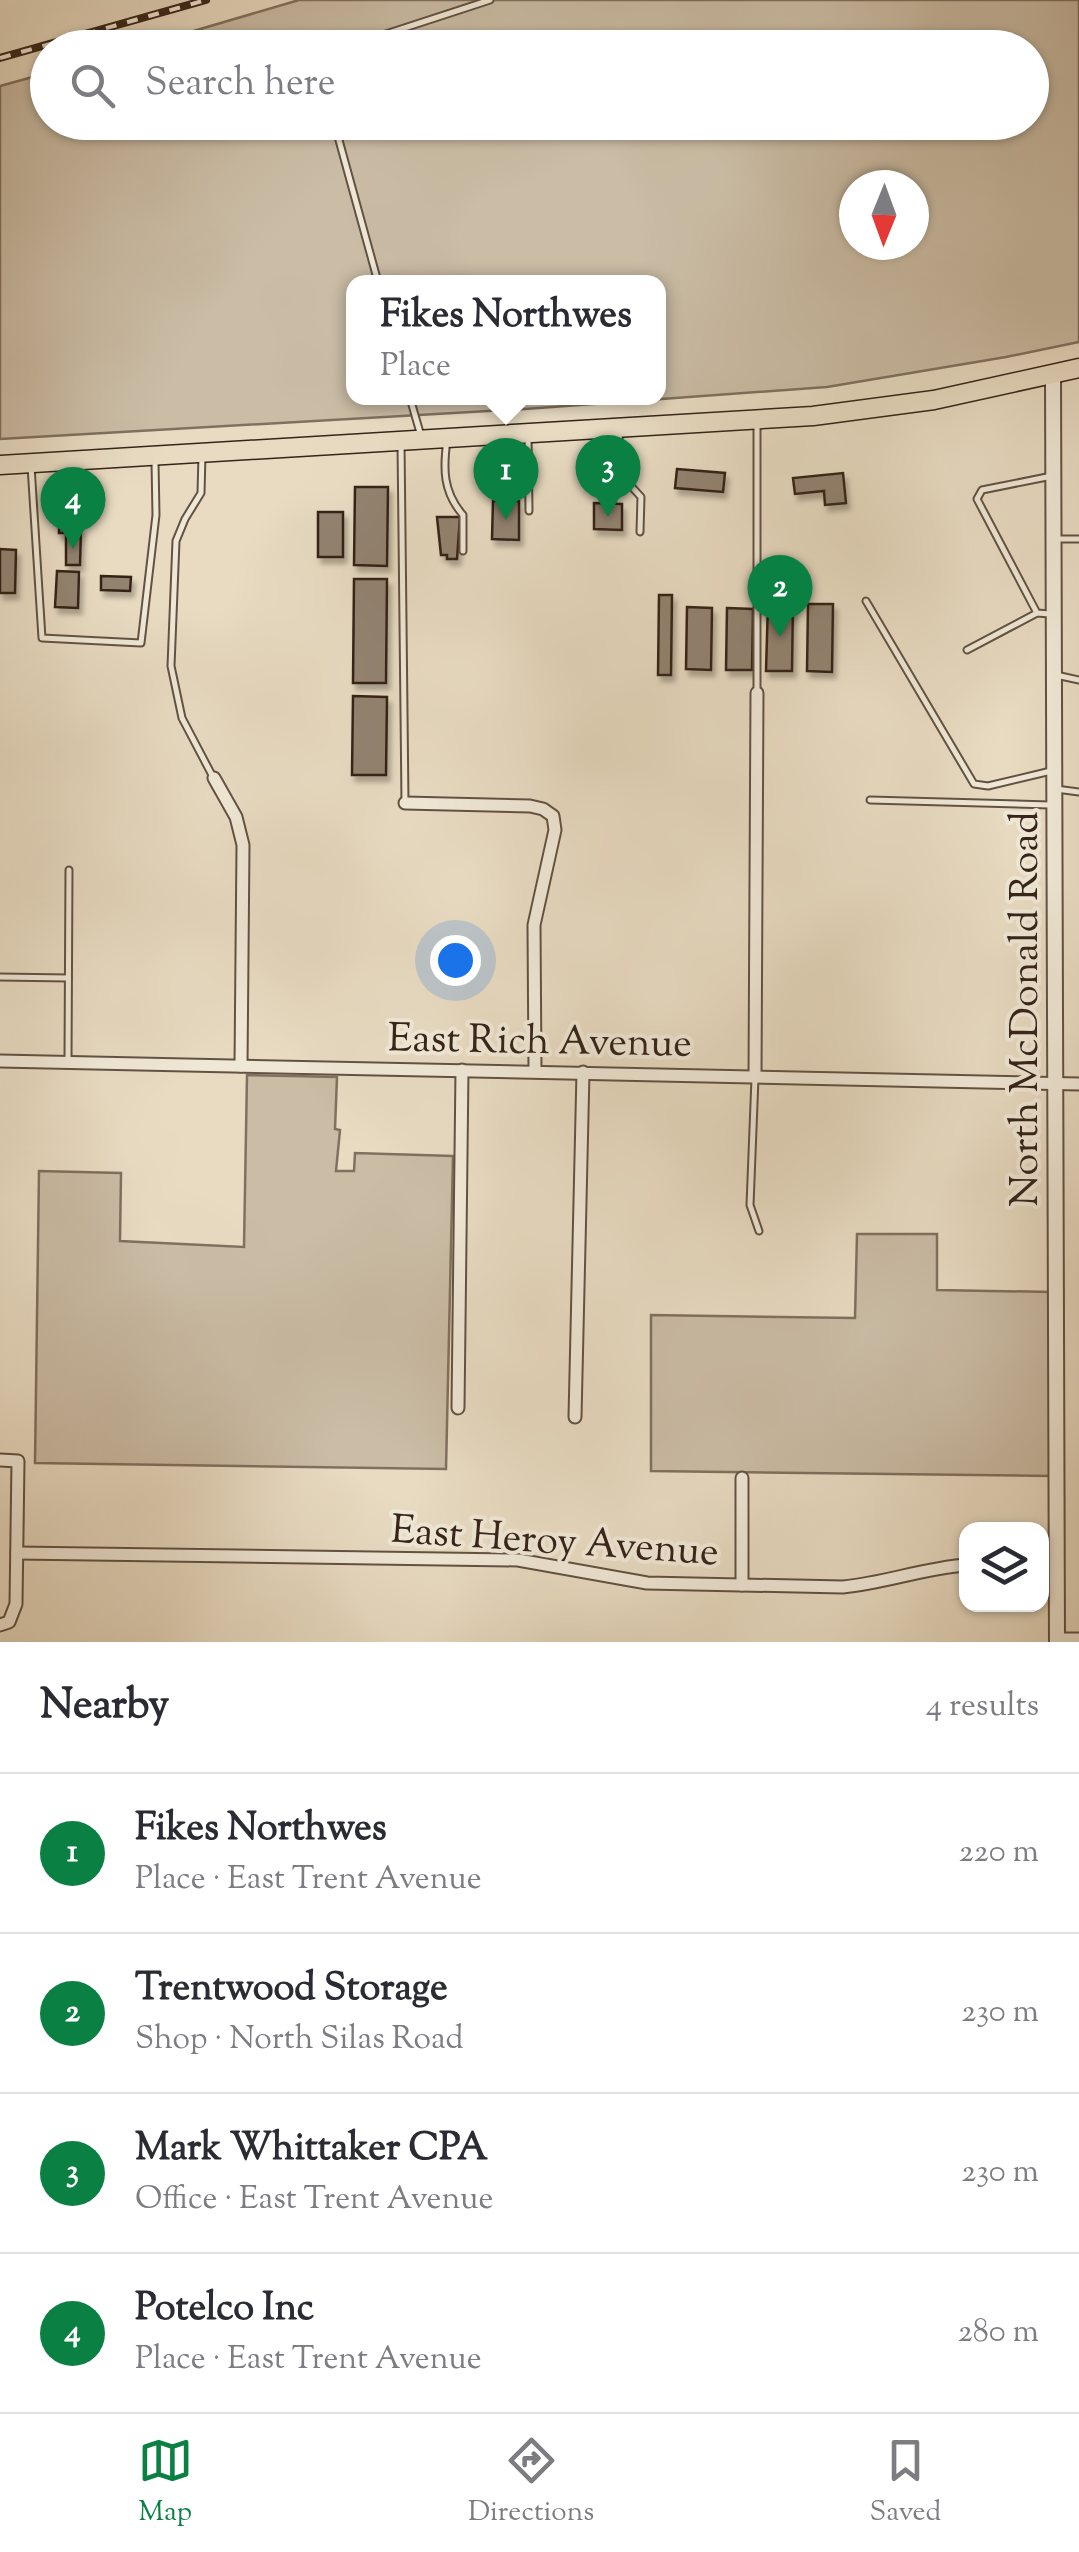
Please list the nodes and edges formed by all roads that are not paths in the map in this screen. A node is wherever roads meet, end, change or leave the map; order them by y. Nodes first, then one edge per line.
1 (490, 0) edge
2 (398, 30) edge
3 (339, 140) edge
4 (376, 275) edge
5 (1079, 368) edge
6 (1053, 375) junction
7 (412, 405) edge
8 (756, 419) junction
9 (619, 427) junction
10 (528, 432) junction
11 (448, 437) junction
12 (422, 439) junction
13 (401, 440) junction
14 (202, 452) junction
15 (155, 455) junction
16 (31, 463) junction
17 (0, 465) edge
18 (1053, 476) junction
19 (529, 511) dead end
20 (640, 532) dead end
21 (1053, 539) junction
22 (1079, 539) edge
23 (464, 550) dead end
24 (866, 601) dead end
25 (1037, 613) junction
26 (1053, 614) junction
27 (968, 650) dead end
28 (1053, 674) junction
29 (1079, 680) edge
30 (757, 693) joint
31 (1054, 770) junction
32 (214, 778) joint
33 (1079, 792) edge
34 (1053, 797) junction
35 (870, 800) dead end
36 (405, 803) joint
37 (70, 870) dead end
38 (0, 977) edge
39 (68, 978) junction
40 (0, 1061) edge
41 (68, 1062) junction
42 (242, 1066) junction
43 (462, 1070) junction
44 (536, 1071) junction
45 (584, 1072) junction
46 (755, 1075) junction
47 (1057, 1082) junction
48 (1079, 1084) edge
49 (759, 1231) dead end
50 (458, 1408) dead end
51 (575, 1417) dead end
52 (0, 1460) edge
53 (742, 1478) dead end
54 (18, 1554) junction
55 (959, 1566) edge
56 (1049, 1566) edge
57 (742, 1585) junction
58 (4, 1623) edge
59 (1079, 1640) edge
60 (1057, 1641) edge

1 - 2 lane
3 - 4 lane
5 - 6 main road
6 - 8 main road
6 - 18 street, North McDonald Road
7 - 12 lane
8 - 9 main road
8 - 30 lane
9 - 10 main road
9 - 20 lane
10 - 11 main road
10 - 19 lane
11 - 12 main road
11 - 23 lane
12 - 13 main road
13 - 14 main road
13 - 36 lane
14 - 15 main road
14 - 32 lane
15 - 16 main road
15 - 16 lane
16 - 17 main road
18 - 21 street, North McDonald Road
18 - 25 lane
21 - 22 lane
21 - 26 street, North McDonald Road
24 - 31 lane
25 - 26 lane
25 - 27 lane
26 - 28 street, North McDonald Road
28 - 29 lane
28 - 31 street, North McDonald Road
30 - 46 street
31 - 34 street, North McDonald Road
32 - 42 street
33 - 34 lane
34 - 35 lane
34 - 47 street, North McDonald Road
36 - 44 street
37 - 39 lane
38 - 39 lane
39 - 41 lane
40 - 41 street, East Rich Avenue
41 - 42 street, East Rich Avenue
42 - 43 street, East Rich Avenue
43 - 44 street, East Rich Avenue
43 - 50 street
44 - 45 street, East Rich Avenue
45 - 46 street, East Rich Avenue
45 - 51 street
46 - 47 street, East Rich Avenue
46 - 49 lane
47 - 48 street, East Rich Avenue
47 - 56 street, North McDonald Road
52 - 54 street
53 - 57 street
54 - 57 street, East Heroy Avenue
54 - 58 street
55 - 57 street, East Heroy Avenue
56 - 60 street, North McDonald Road
59 - 60 street

